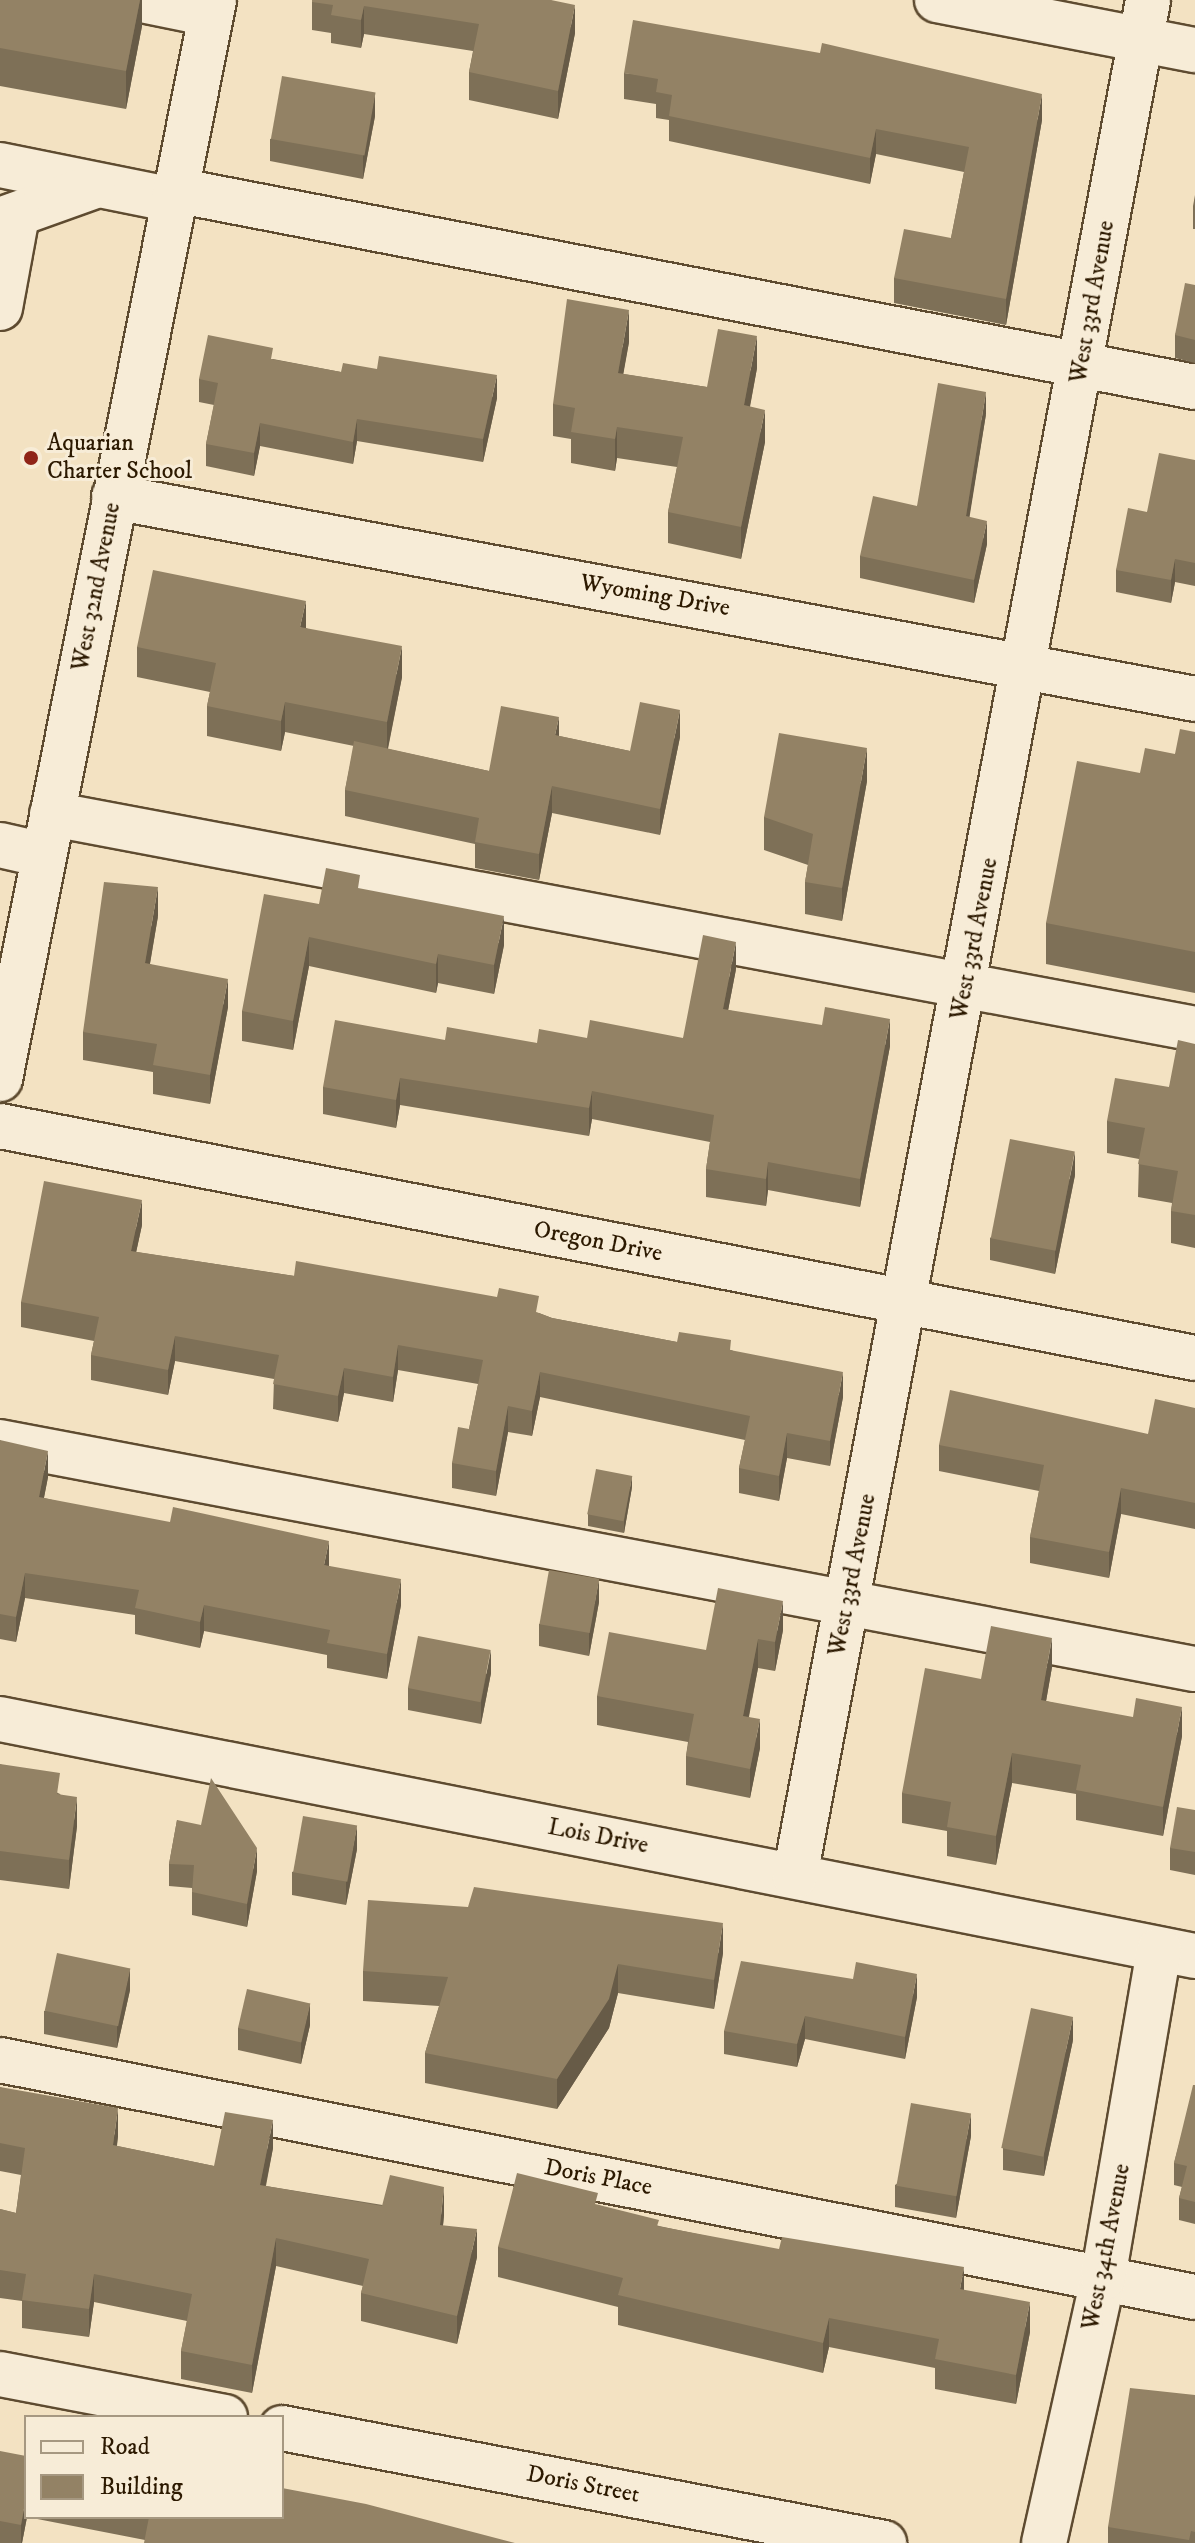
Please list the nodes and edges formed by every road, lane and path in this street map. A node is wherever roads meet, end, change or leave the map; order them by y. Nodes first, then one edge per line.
1 (142, 0) edge
2 (937, 0) edge
3 (213, 7) edge
4 (1144, 19) edge
5 (1195, 50) edge
6 (0, 165) edge
7 (98, 185) junction
8 (174, 195) junction
9 (9, 218) edge
10 (0, 308) edge
11 (1081, 366) junction
12 (1195, 387) edge
13 (114, 497) junction
14 (1028, 665) junction
15 (1195, 699) edge
16 (48, 834) junction
17 (0, 845) edge
18 (967, 983) junction
19 (1195, 1029) edge
20 (0, 1079) edge
21 (0, 1126) edge
22 (905, 1301) junction
23 (1195, 1358) edge
24 (0, 1442) edge
25 (847, 1607) junction
26 (1195, 1669) edge
27 (0, 1719) edge
28 (795, 1876) junction
29 (1177, 1953) edge
30 (0, 2060) edge
31 (1103, 2278) junction
32 (1195, 2297) edge
33 (0, 2374) edge
34 (215, 2415) edge
35 (284, 2428) edge
36 (884, 2543) edge
37 (1044, 2543) edge

1 - 3 street
2 - 4 street
3 - 8 street, West 32nd Avenue
4 - 5 street
4 - 11 street, West 33rd Avenue
6 - 7 street
7 - 8 street
7 - 9 street
8 - 11 street
8 - 13 street, West 32nd Avenue
9 - 10 street
11 - 12 street
11 - 14 street, West 33rd Avenue
13 - 14 street, Wyoming Drive
13 - 16 street, West 32nd Avenue
14 - 15 street, Wyoming Drive
14 - 18 street, West 33rd Avenue
16 - 17 street
16 - 18 street
16 - 20 street, West 32nd Avenue
18 - 19 street
18 - 22 street, West 33rd Avenue
21 - 22 street, Oregon Drive
22 - 23 street, Oregon Drive
22 - 25 street, West 33rd Avenue
24 - 25 street
25 - 26 street
25 - 28 street, West 33rd Avenue
27 - 28 street, Lois Drive
28 - 29 street, Lois Drive
29 - 31 street, West 34th Avenue
30 - 31 street, Doris Place
31 - 32 street, Doris Place
31 - 37 street, West 34th Avenue
33 - 34 street
35 - 36 street, Doris Street

